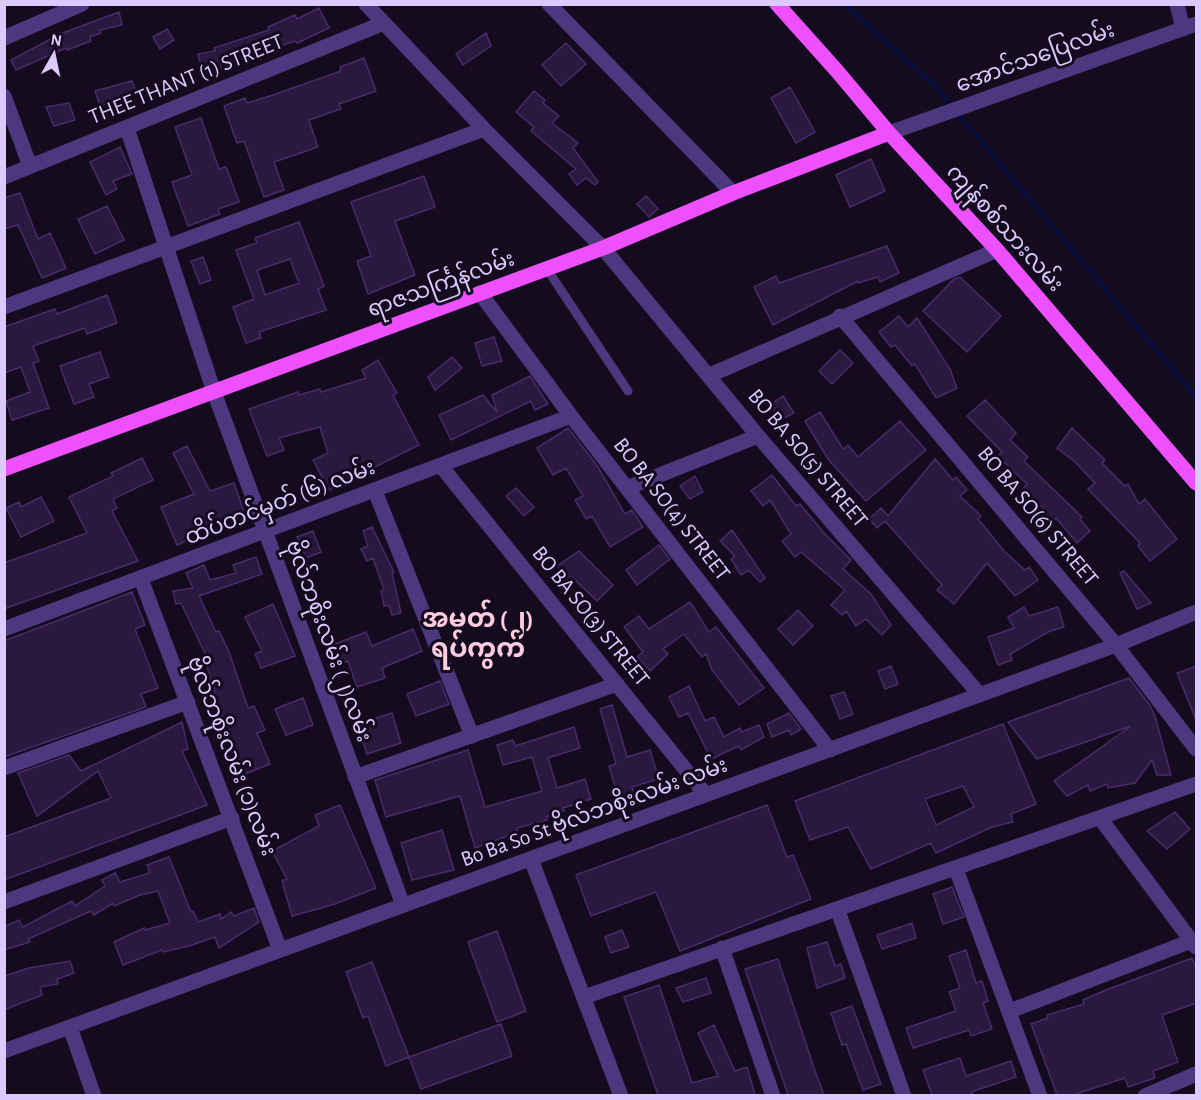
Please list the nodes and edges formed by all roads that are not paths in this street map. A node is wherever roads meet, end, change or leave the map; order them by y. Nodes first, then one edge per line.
1 (82, 4) edge
2 (366, 4) edge
3 (549, 4) edge
4 (777, 4) edge
5 (1177, 4) edge
6 (384, 23) junction
7 (1190, 26) edge
8 (4, 38) edge
9 (4, 96) edge
10 (127, 128) junction
11 (484, 129) junction
12 (889, 133) junction
13 (30, 166) junction
14 (4, 177) edge
15 (733, 193) junction
16 (166, 247) junction
17 (603, 248) junction
18 (997, 250) junction
19 (547, 269) junction
20 (480, 294) junction
21 (4, 308) edge
22 (840, 316) junction
23 (710, 375) junction
24 (628, 391) dead end
25 (213, 392) junction
26 (571, 416) junction
27 (758, 436) junction
28 (441, 466) junction
29 (4, 469) edge
30 (1197, 483) edge
31 (627, 488) junction
32 (375, 491) junction
33 (266, 532) junction
34 (141, 579) junction
35 (1197, 612) edge
36 (4, 629) edge
37 (1116, 645) junction
38 (617, 684) junction
39 (980, 695) junction
40 (188, 702) junction
41 (472, 736) junction
42 (1197, 749) edge
43 (831, 750) junction
44 (4, 768) edge
45 (355, 777) junction
46 (1197, 784) edge
47 (706, 795) junction
48 (232, 818) junction
49 (1100, 818) junction
50 (531, 859) junction
51 (956, 869) junction
52 (4, 902) edge
53 (403, 905) junction
54 (838, 911) junction
55 (1194, 944) edge
56 (722, 948) junction
57 (280, 950) junction
58 (584, 997) junction
59 (1010, 1011) junction
60 (70, 1027) junction
61 (4, 1051) edge
62 (1197, 1074) edge
63 (94, 1095) edge
64 (621, 1095) edge
65 (773, 1095) edge
66 (904, 1095) edge
67 (1040, 1095) edge
68 (1145, 1095) edge

1 - 8 street
2 - 6 street, BO BA SO(5) STREET
3 - 15 street
4 - 12 main road, ကျန်စစ်သားလမ်း
5 - 7 street
6 - 10 street, THEE THANT (1) STREET
6 - 11 street, BO BA SO(5) STREET
7 - 12 street, အောင်သပြေလမ်း
9 - 13 street
10 - 13 street, THEE THANT (1) STREET
10 - 16 street, ဗိုလ်ဘစိုးလမ်း (၂)လမ်း
11 - 16 street
11 - 17 street, BO BA SO(5) STREET
12 - 15 main road, ရာဇသင်္ကြန်လမ်း
12 - 18 main road, ကျန်စစ်သားလမ်း
13 - 14 street, THEE THANT (1) STREET
15 - 17 main road, ရာဇသင်္ကြန်လမ်း
16 - 21 street
16 - 25 street, ဗိုလ်ဘစိုးလမ်း (၂)လမ်း
17 - 19 main road, ရာဇသင်္ကြန်လမ်း
17 - 23 street, BO BA SO(5) STREET
18 - 22 street
18 - 30 main road, ကျန်စစ်သားလမ်း
19 - 20 main road, ရာဇသင်္ကြန်လမ်း
19 - 24 lane
20 - 25 main road, ရာဇသင်္ကြန်လမ်း
20 - 26 street, BO BA SO(4) STREET
22 - 23 street
22 - 37 street, BO BA SO(6) STREET
23 - 27 street, BO BA SO(5) STREET
25 - 29 main road, ရာဇသင်္ကြန်လမ်း
25 - 33 street, ဗိုလ်ဘစိုးလမ်း (၂)လမ်း
26 - 28 street, ထိပ်တင်မှတ် (၆) လမ်း
26 - 31 street, BO BA SO(4) STREET
27 - 31 street
27 - 39 street, BO BA SO(5) STREET
28 - 32 street, ထိပ်တင်မှတ် (၆) လမ်း
28 - 38 street, BO BA SO(3) STREET
31 - 43 street, BO BA SO(4) STREET
32 - 33 street, ထိပ်တင်မှတ် (၆) လမ်း
32 - 41 street
33 - 34 street, ထိပ်တင်မှတ် (၆) လမ်း
33 - 45 street, ဗိုလ်ဘစိုးလမ်း (၂)လမ်း
34 - 36 street, ထိပ်တင်မှတ် (၆) လမ်း
34 - 40 street, ဗိုလ်ဘစိုးလမ်း (၁)လမ်း
35 - 37 street, Bo Ba So St ဗိုလ်ဘစိုးလမ်း လမ်း
37 - 39 street, Bo Ba So St ဗိုလ်ဘစိုးလမ်း လမ်း
37 - 42 street, BO BA SO(6) STREET
38 - 41 street
38 - 47 street, BO BA SO(3) STREET
39 - 43 street, Bo Ba So St ဗိုလ်ဘစိုးလမ်း လမ်း
40 - 44 street
40 - 48 street, ဗိုလ်ဘစိုးလမ်း (၁)လမ်း
41 - 45 street
43 - 47 street, Bo Ba So St ဗိုလ်ဘစိုးလမ်း လမ်း
45 - 53 street, ဗိုလ်ဘစိုးလမ်း (၂)လမ်း
46 - 49 street
47 - 50 street, Bo Ba So St ဗိုလ်ဘစိုးလမ်း လမ်း
48 - 52 street
48 - 57 street, ဗိုလ်ဘစိုးလမ်း (၁)လမ်း
49 - 51 street
49 - 55 street
50 - 53 street, Bo Ba So St ဗိုလ်ဘစိုးလမ်း လမ်း
50 - 58 street
51 - 54 street
51 - 59 street
53 - 57 street, Bo Ba So St ဗိုလ်ဘစိုးလမ်း လမ်း
54 - 56 street
54 - 66 street
55 - 59 street
56 - 58 street
56 - 65 street
57 - 60 street, Bo Ba So St ဗိုလ်ဘစိုးလမ်း လမ်း
58 - 64 street
59 - 67 street
60 - 61 street, Bo Ba So St ဗိုလ်ဘစိုးလမ်း လမ်း
60 - 63 street
62 - 68 street

